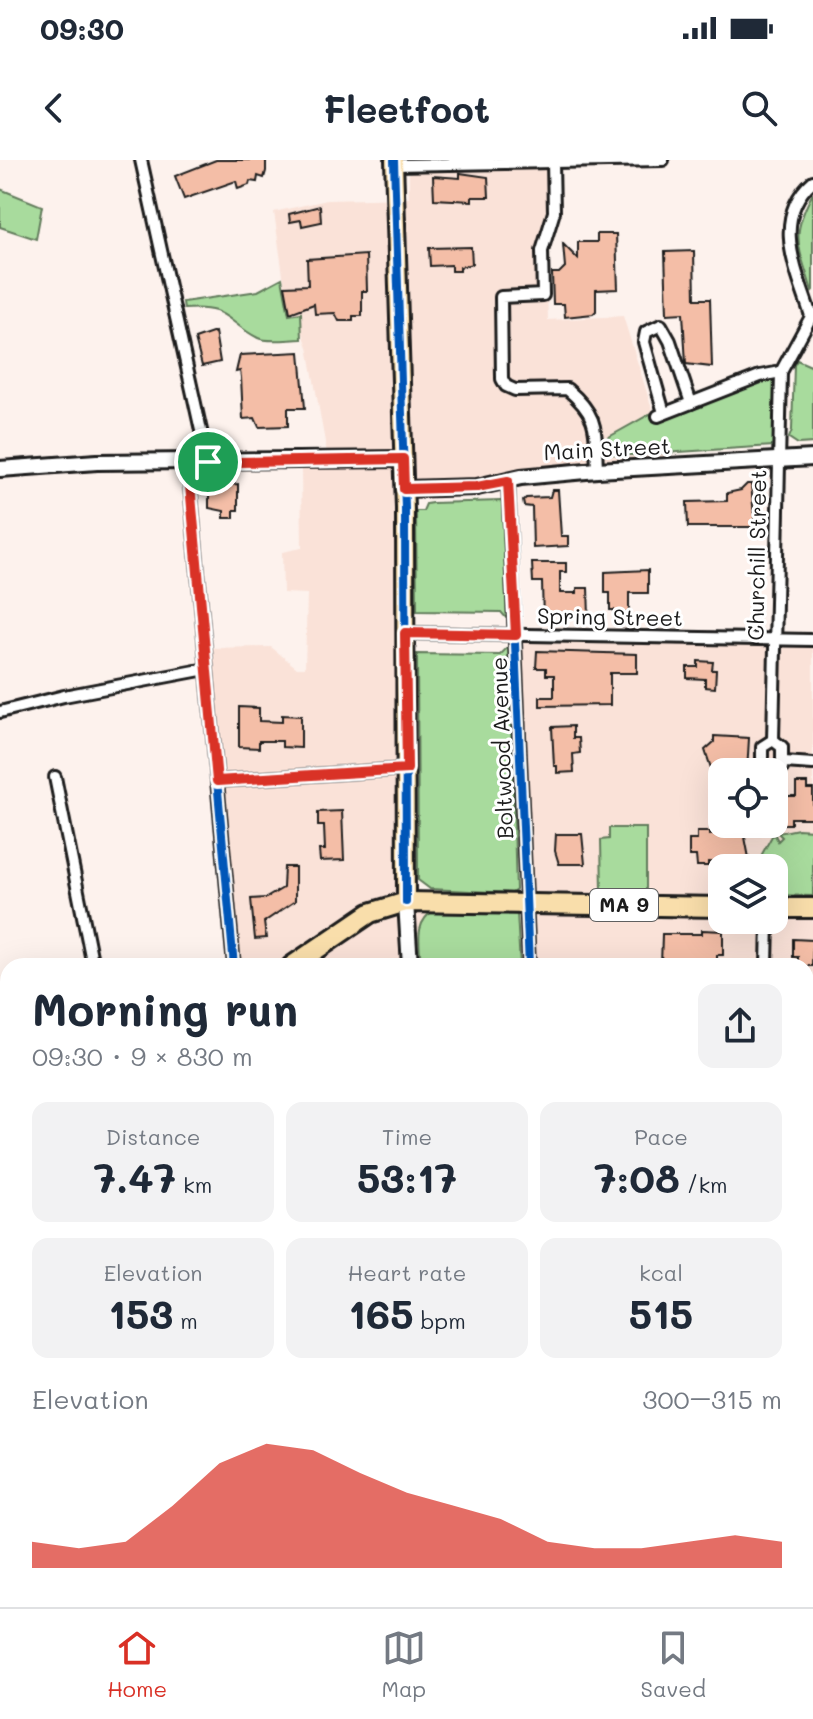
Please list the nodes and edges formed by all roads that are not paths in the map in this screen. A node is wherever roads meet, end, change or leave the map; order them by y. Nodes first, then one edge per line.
1 (141, 160) edge
2 (663, 160) edge
3 (553, 162) junction
4 (394, 163) edge
5 (813, 181) edge
6 (812, 315) edge
7 (781, 372) junction
8 (691, 403) junction
9 (813, 458) edge
10 (403, 459) junction
11 (778, 460) junction
12 (208, 462) junction
13 (188, 463) junction
14 (0, 469) edge
15 (597, 470) junction
16 (508, 481) junction
17 (404, 489) junction
18 (405, 633) junction
19 (516, 635) junction
20 (775, 640) junction
21 (813, 640) edge
22 (206, 669) junction
23 (0, 712) edge
24 (773, 740) junction
25 (762, 758) edge
26 (783, 758) edge
27 (788, 762) edge
28 (813, 764) edge
29 (407, 769) junction
30 (55, 777) dead end
31 (217, 781) junction
32 (406, 902) junction
33 (525, 903) junction
34 (708, 907) edge
35 (788, 908) edge
36 (813, 908) edge
37 (768, 934) edge
38 (91, 958) edge
39 (233, 958) edge
40 (304, 958) edge
41 (410, 958) edge
42 (528, 958) edge
43 (767, 958) edge

1 - 12 street
2 - 3 street
3 - 4 street
3 - 15 street
4 - 10 main road
5 - 6 street
6 - 7 street
7 - 8 street
7 - 11 street, Churchill Street
8 - 8 street
9 - 11 main road, Main Street
10 - 12 main road
10 - 17 main road
11 - 15 main road, Main Street
11 - 20 street, Churchill Street
12 - 13 main road
13 - 14 main road
13 - 22 street
15 - 16 main road, Main Street
16 - 17 main road, Main Street
16 - 19 street, Boltwood Avenue
17 - 18 main road
18 - 19 street, Spring Street
18 - 29 main road
19 - 20 street, Spring Street
19 - 33 street, Boltwood Avenue
20 - 21 street, Spring Street
20 - 24 street, Churchill Street
22 - 23 street
22 - 31 street
24 - 25 street, Churchill Street
24 - 26 street, Churchill Street
27 - 28 street, Churchill Street
29 - 31 street
29 - 32 main road
30 - 38 street
31 - 39 street
32 - 33 highway, MA 9
32 - 40 highway, MA 9
32 - 41 main road
33 - 34 highway, MA 9
33 - 42 street, Boltwood Avenue
35 - 36 highway
37 - 43 street

